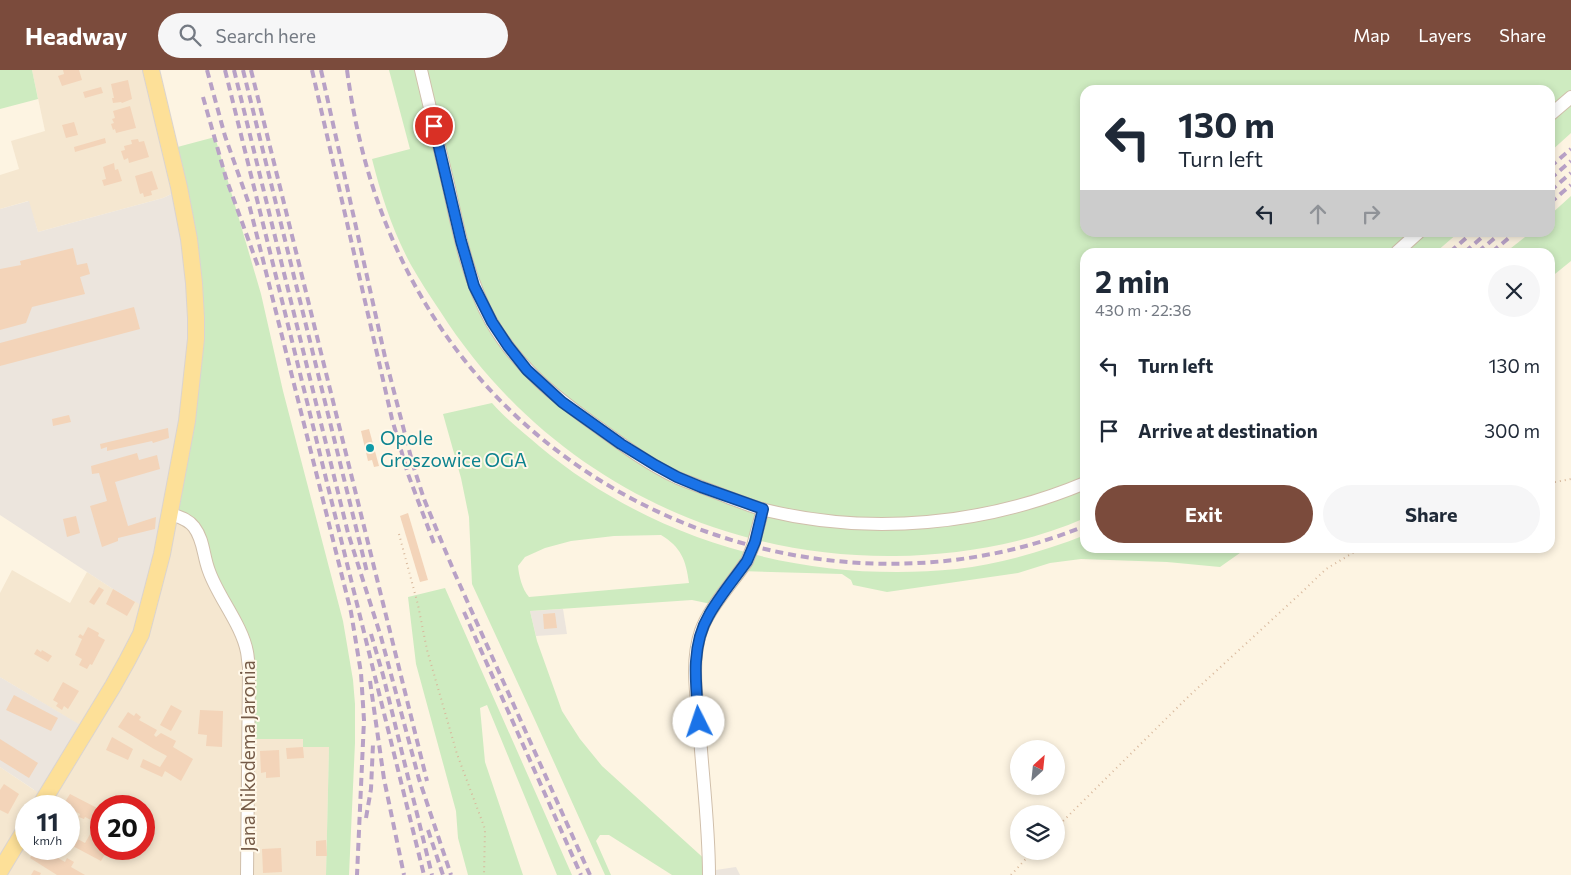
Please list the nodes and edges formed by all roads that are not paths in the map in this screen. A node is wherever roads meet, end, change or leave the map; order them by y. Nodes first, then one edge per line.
1 (151, 70) edge
2 (421, 70) edge
3 (1571, 97) edge
4 (1555, 111) edge
5 (1414, 237) edge
6 (1401, 248) edge
7 (1080, 485) edge
8 (763, 509) junction
9 (171, 514) junction
10 (47, 795) edge
11 (15, 846) edge
12 (0, 871) edge
13 (247, 874) edge
14 (709, 875) edge

1 - 9 main road
2 - 8 street
3 - 4 street
5 - 6 street
7 - 8 street
8 - 14 street
9 - 10 main road
9 - 13 street, Jana Nikodema Jaronia
11 - 12 main road

